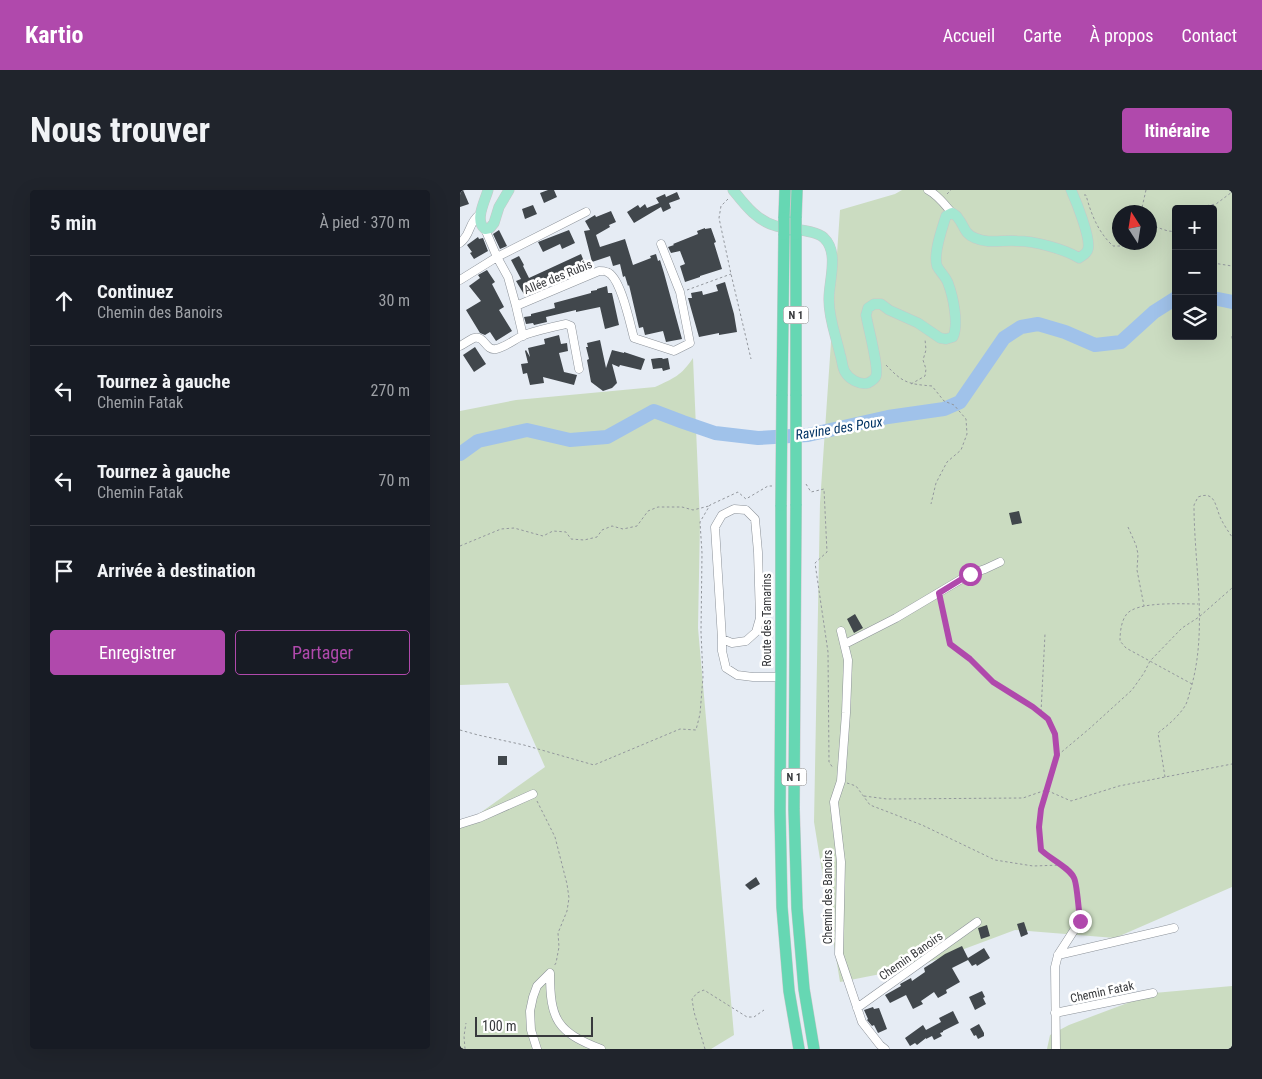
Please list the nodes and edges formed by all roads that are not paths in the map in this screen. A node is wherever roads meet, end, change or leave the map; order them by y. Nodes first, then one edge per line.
1 (488, 190) edge
2 (509, 190) edge
3 (785, 190) edge
4 (797, 190) edge
5 (928, 190) edge
6 (734, 191) edge
7 (1072, 193) edge
8 (586, 212) dead end
9 (952, 213) junction
10 (480, 214) junction
11 (485, 229) junction
12 (780, 230) junction
13 (802, 233) junction
14 (460, 243) edge
15 (661, 244) dead end
16 (497, 257) junction
17 (460, 280) edge
18 (516, 306) junction
19 (523, 336) junction
20 (460, 346) edge
21 (579, 369) dead end
22 (1000, 562) dead end
23 (841, 632) dead end
24 (722, 639) junction
25 (844, 644) junction
26 (781, 677) junction
27 (533, 794) road end
28 (460, 824) edge
29 (1080, 921) road end
30 (977, 922) dead end
31 (1174, 928) dead end
32 (1058, 955) junction
33 (1153, 993) dead end
34 (857, 1008) junction
35 (1055, 1013) junction
36 (537, 1049) edge
37 (601, 1049) edge
38 (799, 1049) edge
39 (814, 1049) edge
40 (886, 1049) edge
41 (1056, 1049) edge

1 - 10 main road
2 - 11 main road
3 - 12 highway, Route des Tamarins / N 1, bridge
4 - 13 highway, N 1, bridge
5 - 9 street
6 - 12 main road
7 - 9 main road
8 - 16 street
9 - 13 main road
10 - 11 main road
10 - 14 street
11 - 16 street, Allée des Rubis
12 - 13 main road
12 - 26 highway, Route des Tamarins / N 1, bridge
13 - 39 highway, N 1, bridge
15 - 18 street, Allée des Rubis
16 - 17 street
16 - 18 street, Allée des Rubis
18 - 19 street
19 - 20 street
19 - 21 street
22 - 25 street
23 - 25 street, Chemin des Banoirs
24 - 24 street
24 - 26 street
25 - 34 street, Chemin des Banoirs
26 - 38 highway, Route des Tamarins / N 1
27 - 28 street
29 - 32 street, Chemin Fatak
30 - 34 street, Chemin Banoirs
31 - 32 street
32 - 35 street, Chemin Fatak
33 - 35 street, Chemin Fatak
34 - 40 street, Chemin des Banoirs
35 - 41 street, Chemin Fatak
36 - 37 street

